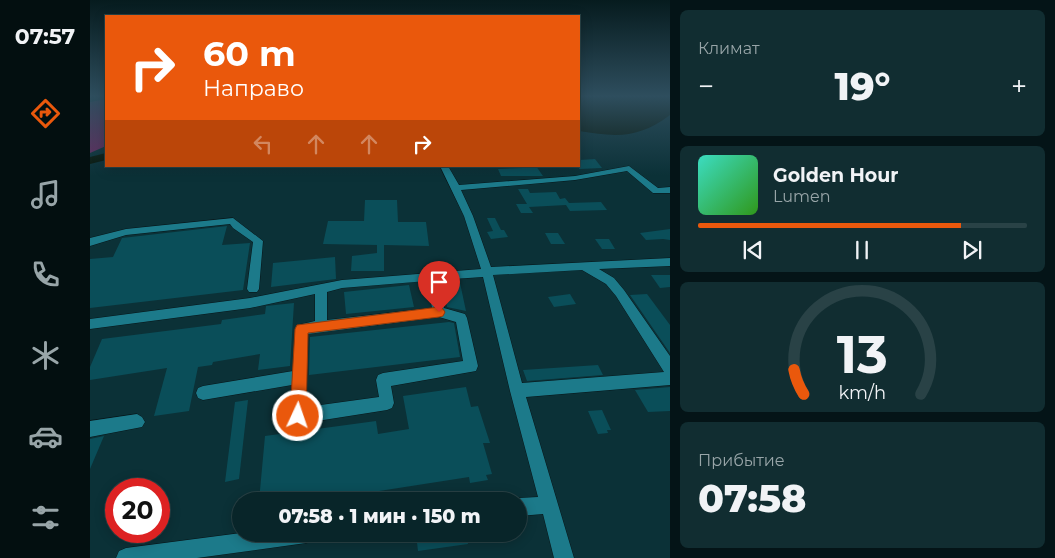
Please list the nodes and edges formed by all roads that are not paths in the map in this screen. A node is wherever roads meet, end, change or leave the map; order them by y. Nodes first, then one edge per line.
1 (445, 167) edge
2 (457, 188) junction
3 (670, 190) edge
4 (90, 242) edge
5 (670, 262) edge
6 (584, 266) junction
7 (487, 272) junction
8 (432, 277) junction
9 (321, 288) junction
10 (254, 289) dead end
11 (439, 312) junction
12 (90, 324) edge
13 (321, 326) junction
14 (670, 368) edge
15 (300, 377) junction
16 (670, 378) edge
17 (517, 391) junction
18 (203, 393) dead end
19 (137, 422) dead end
20 (90, 429) edge
21 (549, 504) junction
22 (527, 506) edge
23 (246, 542) edge
24 (126, 558) edge
25 (564, 558) edge

1 - 2 street
2 - 3 street
2 - 7 street
4 - 10 street
5 - 6 street
6 - 7 street
6 - 14 street
7 - 8 street
7 - 17 street
8 - 9 street
8 - 11 street
9 - 12 street
9 - 13 street
11 - 13 street
11 - 15 street
13 - 15 street
15 - 18 street
16 - 17 street
17 - 21 street
19 - 20 street
21 - 22 street
21 - 25 street
23 - 24 street

